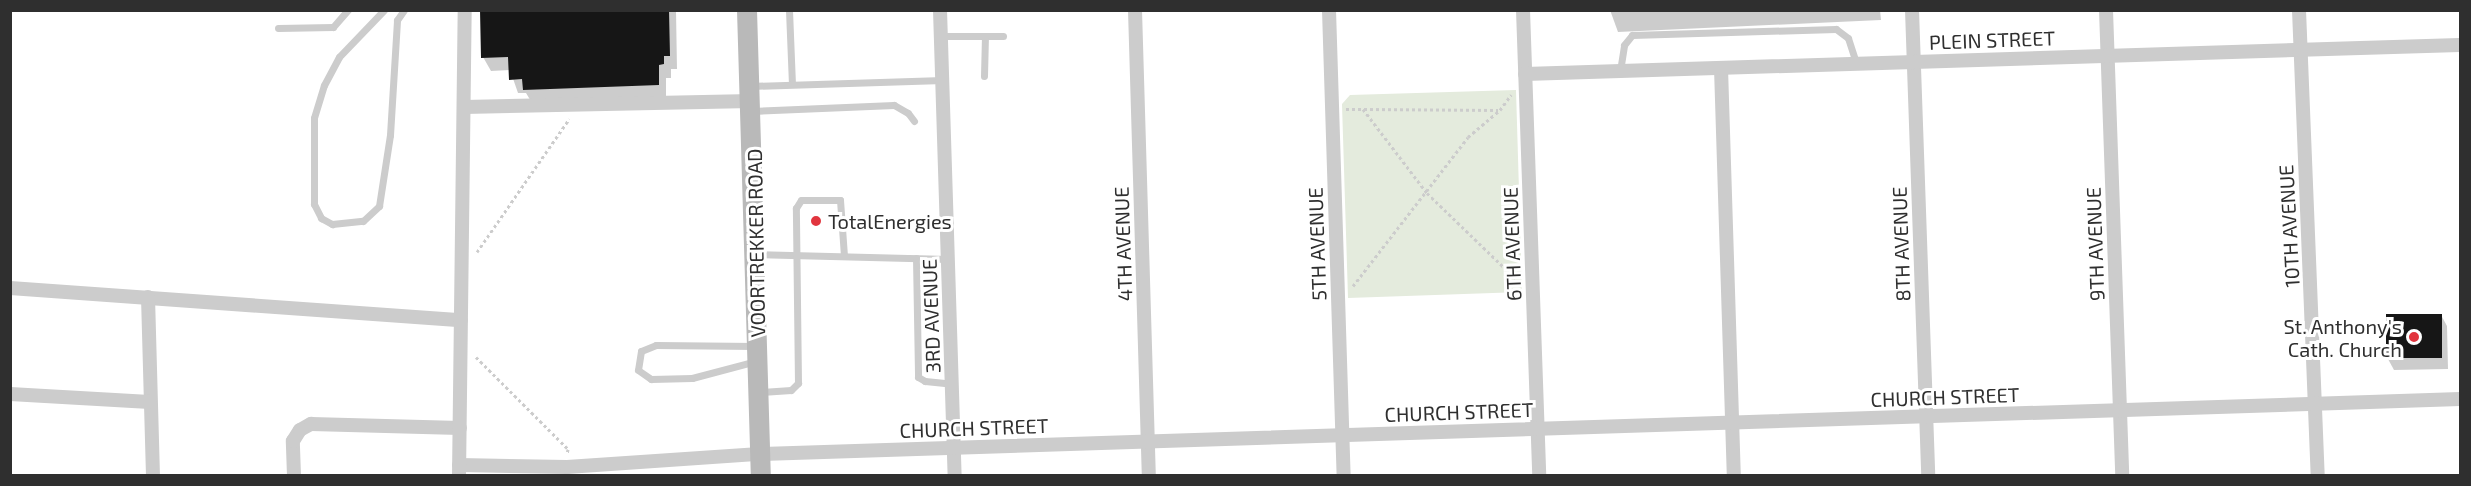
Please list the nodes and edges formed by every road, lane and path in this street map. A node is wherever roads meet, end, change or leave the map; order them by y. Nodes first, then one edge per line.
1 (348, 10) edge
2 (384, 10) edge
3 (404, 10) edge
4 (465, 10) edge
5 (747, 10) edge
6 (789, 10) edge
7 (940, 10) edge
8 (1135, 10) edge
9 (1329, 10) edge
10 (1523, 10) edge
11 (1912, 10) edge
12 (2106, 10) edge
13 (2299, 10) edge
14 (278, 28) dead end
15 (941, 36) junction
16 (985, 36) junction
17 (1003, 36) dead end
18 (2460, 45) edge
19 (2300, 50) junction
20 (2108, 56) junction
21 (1914, 62) junction
22 (1856, 63) junction
23 (1721, 68) junction
24 (1620, 70) junction
25 (1526, 74) junction
26 (984, 76) dead end
27 (942, 80) junction
28 (792, 84) junction
29 (752, 99) junction
30 (578, 105) junction
31 (464, 107) junction
32 (1333, 109) junction
33 (1363, 109) junction
34 (1500, 110) junction
35 (914, 121) dead end
36 (1427, 193) junction
37 (756, 255) junction
38 (798, 255) junction
39 (462, 256) junction
40 (844, 256) junction
41 (916, 258) junction
42 (948, 259) junction
43 (10, 288) edge
44 (1338, 292) junction
45 (1533, 296) junction
46 (148, 297) junction
47 (461, 320) junction
48 (758, 353) junction
49 (461, 356) junction
50 (952, 384) junction
51 (759, 392) junction
52 (10, 394) edge
53 (2460, 399) edge
54 (150, 402) junction
55 (2316, 406) junction
56 (2121, 410) junction
57 (1926, 418) junction
58 (1732, 424) junction
59 (460, 428) junction
60 (1538, 429) junction
61 (1343, 436) junction
62 (1148, 443) junction
63 (954, 448) junction
64 (760, 454) junction
65 (459, 470) edge
66 (567, 471) edge
67 (153, 476) edge
68 (294, 476) edge
69 (761, 476) edge
70 (955, 476) edge
71 (1149, 476) edge
72 (1344, 476) edge
73 (1539, 476) edge
74 (1734, 476) edge
75 (1928, 476) edge
76 (2122, 476) edge
77 (2318, 476) edge

1 - 14 lane
2 - 3 lane
4 - 31 street
5 - 29 main road, VOORTREKKER ROAD
6 - 28 lane
7 - 15 street, 3RD AVENUE
8 - 62 street, 4TH AVENUE
9 - 32 street, 5TH AVENUE
10 - 25 street, 6TH AVENUE
11 - 21 street, 8TH AVENUE
12 - 20 street, 9TH AVENUE
13 - 19 street, 10TH AVENUE
15 - 16 lane
15 - 27 street, 3RD AVENUE
16 - 17 lane
16 - 26 lane
18 - 19 street, PLEIN STREET
19 - 20 street, PLEIN STREET
19 - 55 street, 10TH AVENUE
20 - 21 street, PLEIN STREET
20 - 56 street, 9TH AVENUE
21 - 22 street, PLEIN STREET
21 - 57 street, 8TH AVENUE
22 - 23 street, PLEIN STREET
22 - 24 lane
23 - 24 street, PLEIN STREET
23 - 58 street
24 - 25 street, PLEIN STREET
25 - 34 path
25 - 45 street, 6TH AVENUE
27 - 28 lane
27 - 42 street, 3RD AVENUE
28 - 29 lane
29 - 30 street
29 - 35 lane
29 - 37 main road, VOORTREKKER ROAD
30 - 31 street
30 - 39 path
31 - 39 street
32 - 33 path
32 - 44 street, 5TH AVENUE
33 - 34 path
33 - 36 path
34 - 36 path
36 - 44 path
36 - 45 path
37 - 38 lane
37 - 48 main road, VOORTREKKER ROAD
38 - 40 lane
38 - 40 lane
38 - 51 lane
39 - 47 street
40 - 41 lane
41 - 42 lane
41 - 50 lane
42 - 50 street, 3RD AVENUE
43 - 46 street
44 - 61 street, 5TH AVENUE
45 - 60 street, 6TH AVENUE
46 - 47 street
46 - 54 street
47 - 49 street
48 - 48 lane
48 - 51 main road, VOORTREKKER ROAD
49 - 59 street
49 - 66 path
50 - 63 street, 3RD AVENUE
51 - 64 main road, VOORTREKKER ROAD
52 - 54 street
53 - 55 street, CHURCH STREET
54 - 67 street
55 - 56 street, CHURCH STREET
55 - 77 street, 10TH AVENUE
56 - 57 street, CHURCH STREET
56 - 76 street, 9TH AVENUE
57 - 58 street, CHURCH STREET
57 - 75 street, 8TH AVENUE
58 - 60 street, CHURCH STREET
58 - 74 street
59 - 65 street
59 - 68 street
60 - 61 street, CHURCH STREET
60 - 73 street, 6TH AVENUE
61 - 62 street, CHURCH STREET
61 - 72 street, 5TH AVENUE
62 - 63 street, CHURCH STREET
62 - 71 street, 4TH AVENUE
63 - 64 street, CHURCH STREET
63 - 70 street, 3RD AVENUE
64 - 66 street, CHURCH STREET
64 - 69 main road, VOORTREKKER ROAD
65 - 66 street, CHURCH STREET

